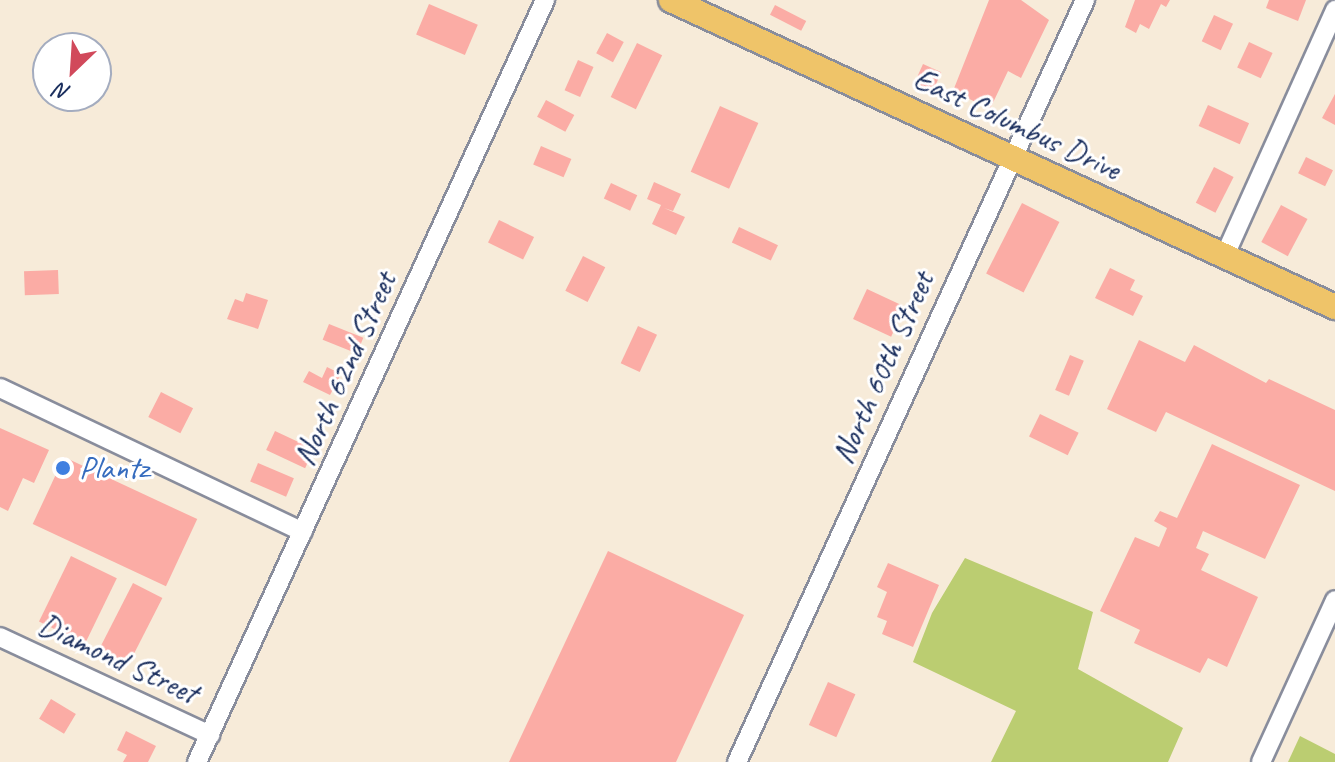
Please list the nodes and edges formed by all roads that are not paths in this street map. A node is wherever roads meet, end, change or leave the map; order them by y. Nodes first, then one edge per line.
1 (545, 0) edge
2 (671, 0) edge
3 (1085, 0) edge
4 (1335, 10) edge
5 (1011, 157) junction
6 (1225, 255) junction
7 (1335, 307) edge
8 (0, 388) edge
9 (303, 532) junction
10 (1335, 600) edge
11 (0, 637) edge
12 (210, 735) junction
13 (197, 762) edge
14 (737, 762) edge
15 (1261, 762) edge

1 - 9 street, North 62nd Street
2 - 5 main road, East Columbus Drive
3 - 5 street, North 60th Street
4 - 6 street
5 - 6 main road, East Columbus Drive
5 - 14 street, North 60th Street
6 - 7 main road, East Columbus Drive
8 - 9 street
9 - 12 street, North 62nd Street
10 - 15 street
11 - 12 street, Diamond Street
12 - 13 street, North 62nd Street

